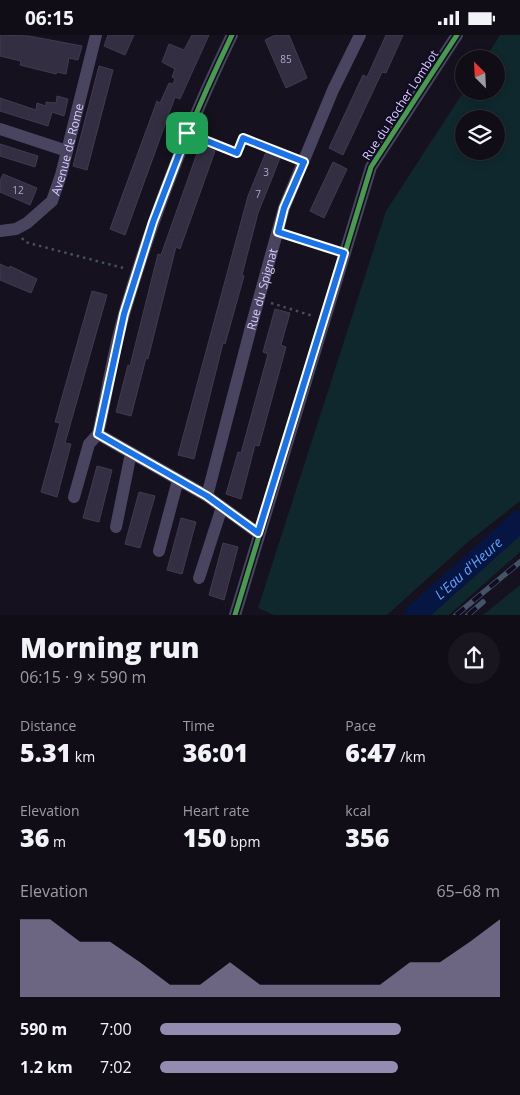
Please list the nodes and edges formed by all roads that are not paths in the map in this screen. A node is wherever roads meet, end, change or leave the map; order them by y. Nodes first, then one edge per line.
1 (95, 35) edge
2 (232, 35) edge
3 (360, 35) edge
4 (458, 35) edge
5 (0, 129) edge
6 (67, 151) junction
7 (0, 231) edge
8 (98, 434) junction
9 (131, 453) junction
10 (178, 480) junction
11 (207, 496) junction
12 (74, 497) dead end
13 (222, 507) junction
14 (116, 527) dead end
15 (258, 533) junction
16 (159, 551) dead end
17 (199, 578) dead end
18 (235, 615) edge

1 - 6 street, Avenue de Rome
2 - 8 street
3 - 11 street, Rue du Spignat
4 - 15 street, Rue du Rocher Lombot
5 - 6 street
6 - 7 street, Avenue de Rome
8 - 9 street
8 - 12 street
9 - 10 street
9 - 14 street
10 - 11 street
10 - 16 street
11 - 13 street
13 - 15 street
13 - 17 street
15 - 18 street, Rue du Rocher Lombot

